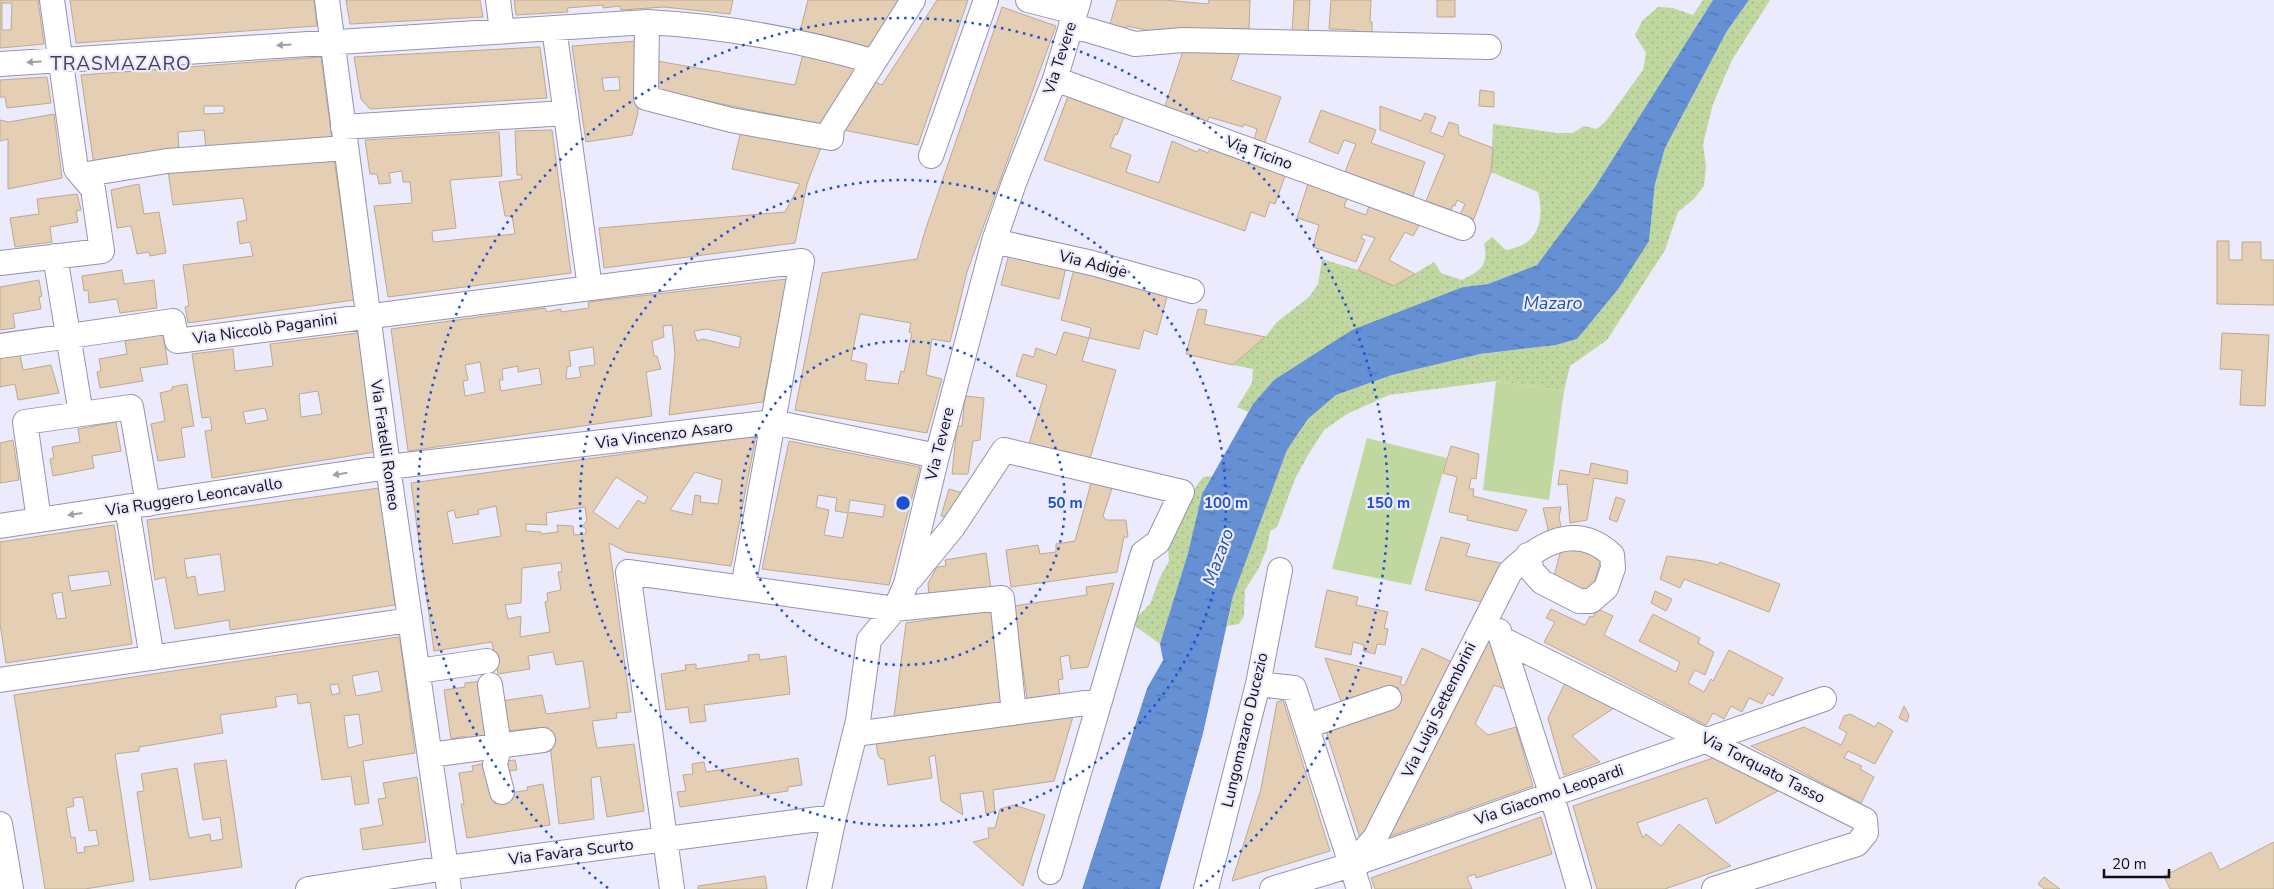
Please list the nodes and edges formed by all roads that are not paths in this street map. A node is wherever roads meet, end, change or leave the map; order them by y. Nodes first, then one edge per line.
1 (52, 0) edge
2 (327, 0) edge
3 (498, 0) edge
4 (913, 0) edge
5 (986, 0) edge
6 (1028, 0) edge
7 (1075, 12) edge
8 (647, 22) junction
9 (554, 28) junction
10 (502, 31) junction
11 (332, 42) junction
12 (1489, 47) dead end
13 (61, 60) junction
14 (872, 61) junction
15 (0, 64) edge
16 (1055, 79) junction
17 (566, 113) junction
18 (345, 137) junction
19 (931, 156) dead end
20 (87, 182) junction
21 (1464, 228) dead end
22 (994, 241) junction
23 (55, 256) junction
24 (0, 263) edge
25 (590, 288) junction
26 (1192, 291) dead end
27 (368, 316) junction
28 (68, 336) junction
29 (0, 346) edge
30 (81, 414) junction
31 (774, 422) junction
32 (937, 456) junction
33 (388, 467) junction
34 (137, 505) junction
35 (39, 520) junction
36 (0, 526) edge
37 (1528, 555) dead end
38 (1280, 570) dead end
39 (906, 584) junction
40 (744, 588) junction
41 (1491, 605) junction
42 (895, 609) junction
43 (410, 620) junction
44 (1502, 639) junction
45 (152, 658) junction
46 (487, 661) dead end
47 (418, 671) junction
48 (0, 680) edge
49 (490, 684) dead end
50 (1258, 684) junction
51 (1388, 698) dead end
52 (1824, 699) dead end
53 (1100, 701) junction
54 (1014, 713) junction
55 (1307, 726) junction
56 (855, 734) junction
57 (543, 740) dead end
58 (1706, 740) junction
59 (499, 746) junction
60 (430, 755) junction
61 (502, 792) dead end
62 (1551, 793) junction
63 (834, 817) junction
64 (0, 824) edge
65 (665, 840) junction
66 (1351, 865) junction
67 (1050, 872) dead end
68 (448, 878) edge
69 (11, 889) edge
70 (308, 889) edge
71 (672, 889) edge
72 (820, 889) edge
73 (1206, 889) edge
74 (1272, 889) edge
75 (1360, 889) edge
76 (1579, 889) edge
77 (1714, 889) edge

1 - 13 street
2 - 11 street, Via Fratelli Romeo
3 - 10 street
4 - 14 street
5 - 19 street
6 - 7 street
7 - 12 street
7 - 16 street, Via Tevere
8 - 9 street
8 - 14 street
8 - 14 street
9 - 10 street
9 - 17 street
10 - 11 street
11 -> 13 street
11 - 18 street, Via Fratelli Romeo
13 -> 15 street
13 - 20 street
16 - 21 street, Via Ticino
16 - 22 street, Via Tevere
17 - 18 street
17 - 25 street
18 - 20 street
18 - 27 street, Via Fratelli Romeo
20 - 23 street
22 - 26 street, Via Adige
22 - 32 street, Via Tevere
23 - 24 street
23 - 28 street
25 - 27 street
25 - 31 street
27 - 28 street, Via Niccolò Paganini
27 - 33 street, Via Fratelli Romeo
28 - 29 street, Via Niccolò Paganini
28 - 30 street
30 - 34 street
30 - 35 street
31 - 32 street, Via Vincenzo Asaro
31 - 33 street, Via Vincenzo Asaro
31 - 40 street
32 - 39 street, Via Tevere
33 -> 34 street, Via Ruggero Leoncavallo
33 - 43 street, Via Fratelli Romeo
34 -> 35 street, Via Ruggero Leoncavallo
34 - 45 street
35 - 36 street, Via Ruggero Leoncavallo
37 - 41 street, Via Luigi Settembrini
38 - 50 street, Lungomazaro Ducezio
39 - 42 street, Via Tevere
39 - 53 street
40 - 42 street
40 - 65 street
41 - 44 street
41 - 66 street, Via Luigi Settembrini
42 - 54 street
42 - 56 street, Via Tevere
43 - 45 street
43 - 47 street, Via Fratelli Romeo
44 - 58 street, Via Torquato Tasso
44 - 62 street
45 - 48 street
46 - 47 street
47 - 60 street, Via Fratelli Romeo
49 - 59 street
50 - 55 street
50 - 73 street, Lungomazaro Ducezio
51 - 55 street
52 - 58 street, Via Giacomo Leopardi
53 - 54 street
53 - 67 street
54 - 56 street
55 - 66 street
56 - 63 street, Via Tevere
57 - 59 street
58 - 62 street, Via Giacomo Leopardi
58 - 77 street, Via Torquato Tasso
59 - 60 street
59 - 61 street
60 - 68 street, Via Fratelli Romeo
62 - 66 street, Via Giacomo Leopardi
62 - 76 street
63 - 65 street, Via Favara Scurto
63 - 72 street, Via Tevere
64 - 69 street
65 - 68 street, Via Favara Scurto
65 - 71 street
66 - 74 street, Via Giacomo Leopardi
66 - 75 street
68 - 70 street, Via Favara Scurto

